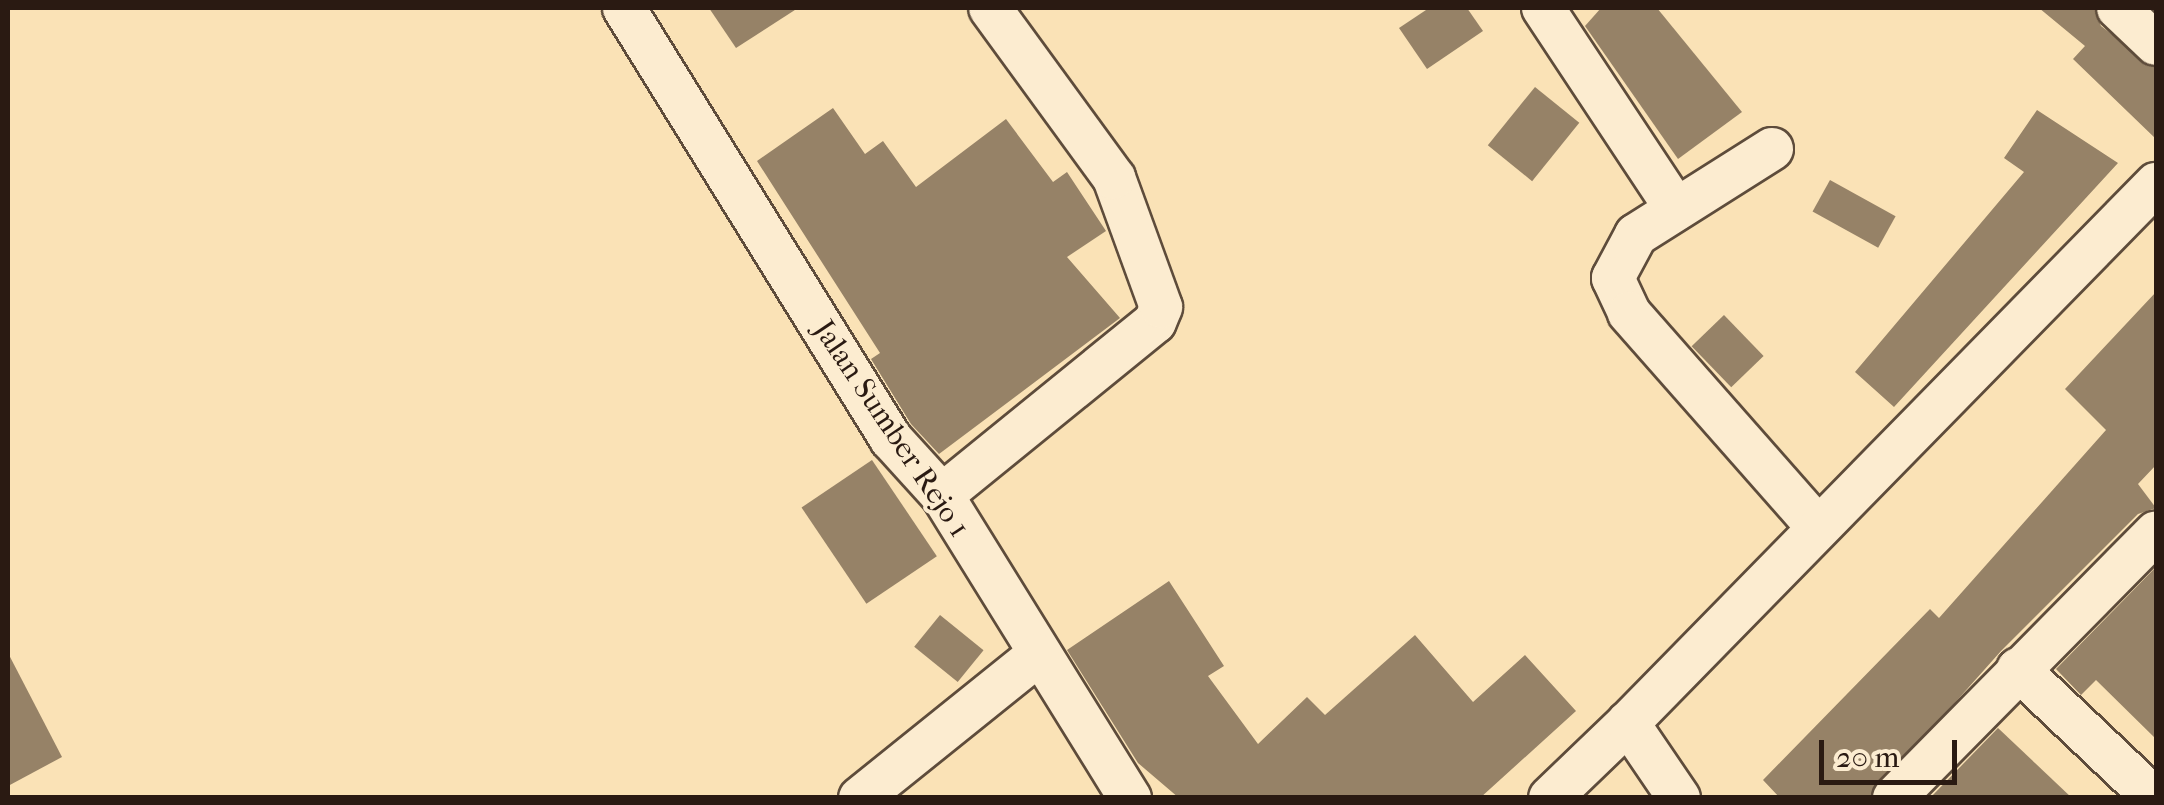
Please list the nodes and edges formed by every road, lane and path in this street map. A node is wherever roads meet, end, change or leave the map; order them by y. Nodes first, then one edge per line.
1 (624, 8) edge
2 (990, 8) edge
3 (1543, 8) edge
4 (2118, 8) edge
5 (2156, 44) edge
6 (1772, 149) dead end
7 (2156, 184) edge
8 (1676, 209) junction
9 (942, 494) junction
10 (1816, 525) junction
11 (2156, 532) edge
12 (1038, 656) junction
13 (2018, 669) junction
14 (1628, 723) junction
15 (860, 798) edge
16 (1130, 798) edge
17 (1550, 798) edge
18 (1678, 798) edge
19 (1894, 798) edge
20 (2154, 798) edge

1 - 9 street, Jalan Sumber Rejo 1
2 - 9 street
3 - 8 street
4 - 5 street
6 - 8 street
7 - 10 street
8 - 10 street
9 - 12 street, Jalan Sumber Rejo 1
10 - 14 street
11 - 13 street
12 - 15 street
12 - 16 street, Jalan Sumber Rejo 1
13 - 19 street
13 - 20 street
14 - 17 street
14 - 18 street

